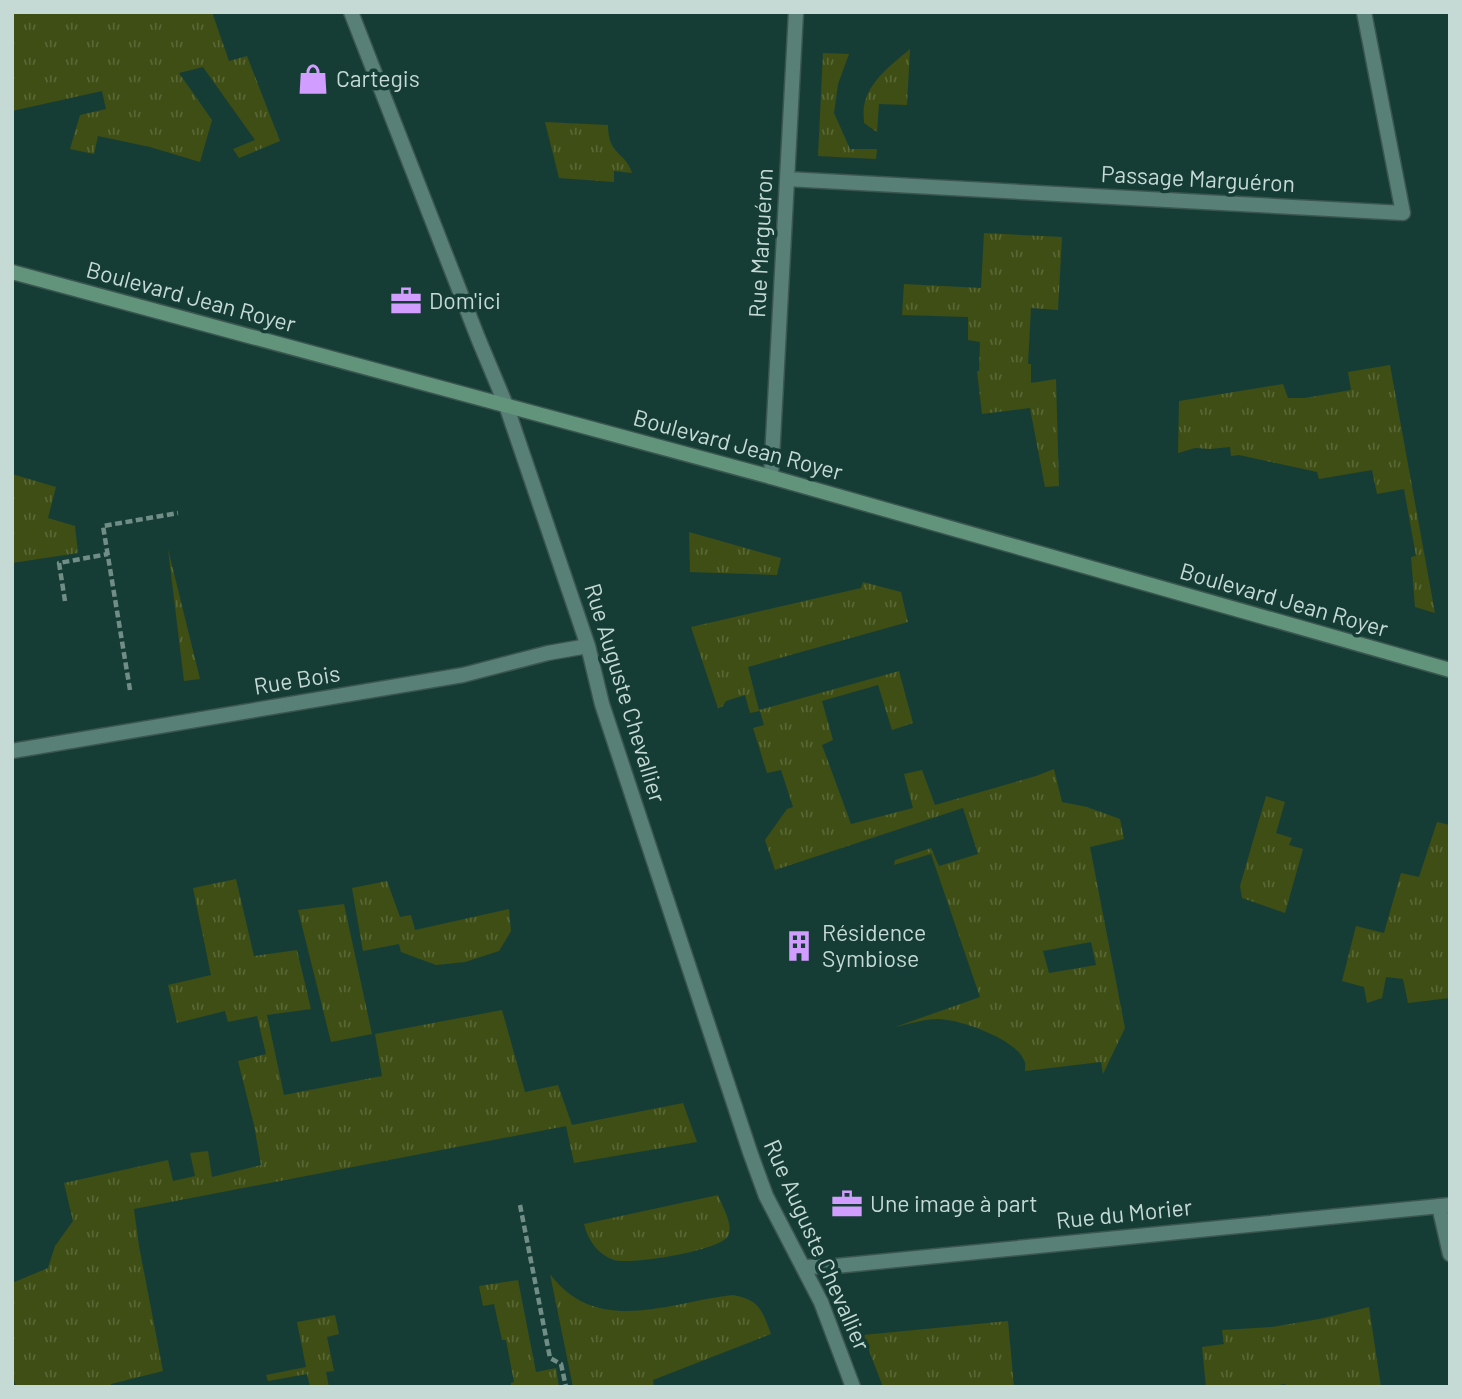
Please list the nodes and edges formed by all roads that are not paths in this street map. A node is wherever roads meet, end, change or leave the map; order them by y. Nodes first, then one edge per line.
1 (351, 12) edge
2 (796, 12) edge
3 (1364, 12) edge
4 (787, 179) junction
5 (12, 272) edge
6 (506, 405) junction
7 (771, 477) junction
8 (588, 646) junction
9 (1450, 670) edge
10 (12, 751) edge
11 (1444, 1205) edge
12 (1450, 1254) edge
13 (803, 1267) junction
14 (853, 1387) edge

1 - 6 street, Rue Auguste Chevallier
2 - 4 street, Rue Marguéron
3 - 4 street, Passage Marguéron
4 - 7 street, Rue Marguéron
5 - 6 street, Boulevard Jean Royer
6 - 7 street, Boulevard Jean Royer
6 - 8 street, Rue Auguste Chevallier
7 - 9 street, Boulevard Jean Royer
8 - 10 street, Rue Bois
8 - 13 street, Rue Auguste Chevallier
11 - 12 street
11 - 13 street, Rue du Morier
13 - 14 street, Rue Auguste Chevallier

